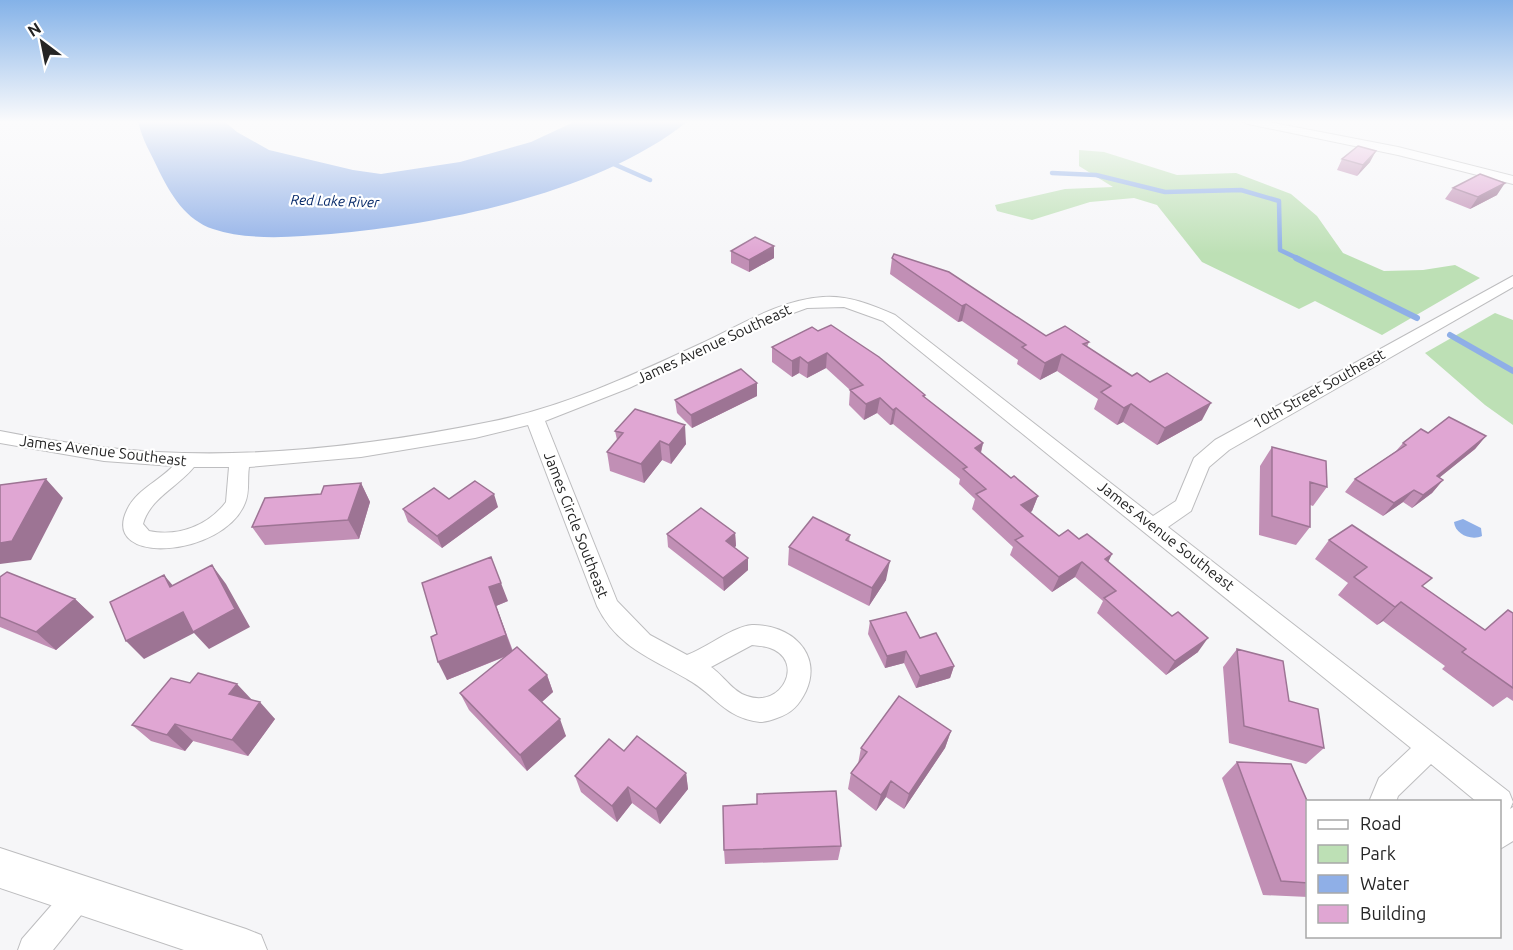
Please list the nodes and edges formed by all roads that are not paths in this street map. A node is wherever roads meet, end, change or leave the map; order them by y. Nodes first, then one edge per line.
1 (1457, 165) edge
2 (1513, 180) edge
3 (1513, 281) edge
4 (534, 417) junction
5 (0, 437) edge
6 (188, 461) junction
7 (240, 462) junction
8 (1154, 526) junction
9 (686, 666) dead end
10 (1431, 746) junction
11 (1382, 800) edge
12 (1497, 800) edge
13 (1501, 804) edge
14 (1513, 813) edge
15 (1513, 821) edge
16 (1501, 834) edge
17 (0, 868) edge
18 (80, 894) junction
19 (33, 950) edge
20 (246, 950) edge

1 - 2 street
3 - 8 street, 10th Street Southeast
4 - 7 street, James Avenue Southeast
4 - 8 street, James Avenue Southeast
4 - 9 street, James Circle Southeast
5 - 6 street, James Avenue Southeast
6 - 7 street, James Avenue Southeast
6 - 7 street
8 - 10 street, James Avenue Southeast
10 - 11 street
10 - 12 street, James Avenue Southeast
13 - 14 street, James Avenue Southeast
15 - 16 street
17 - 18 street
18 - 19 street
18 - 20 street

